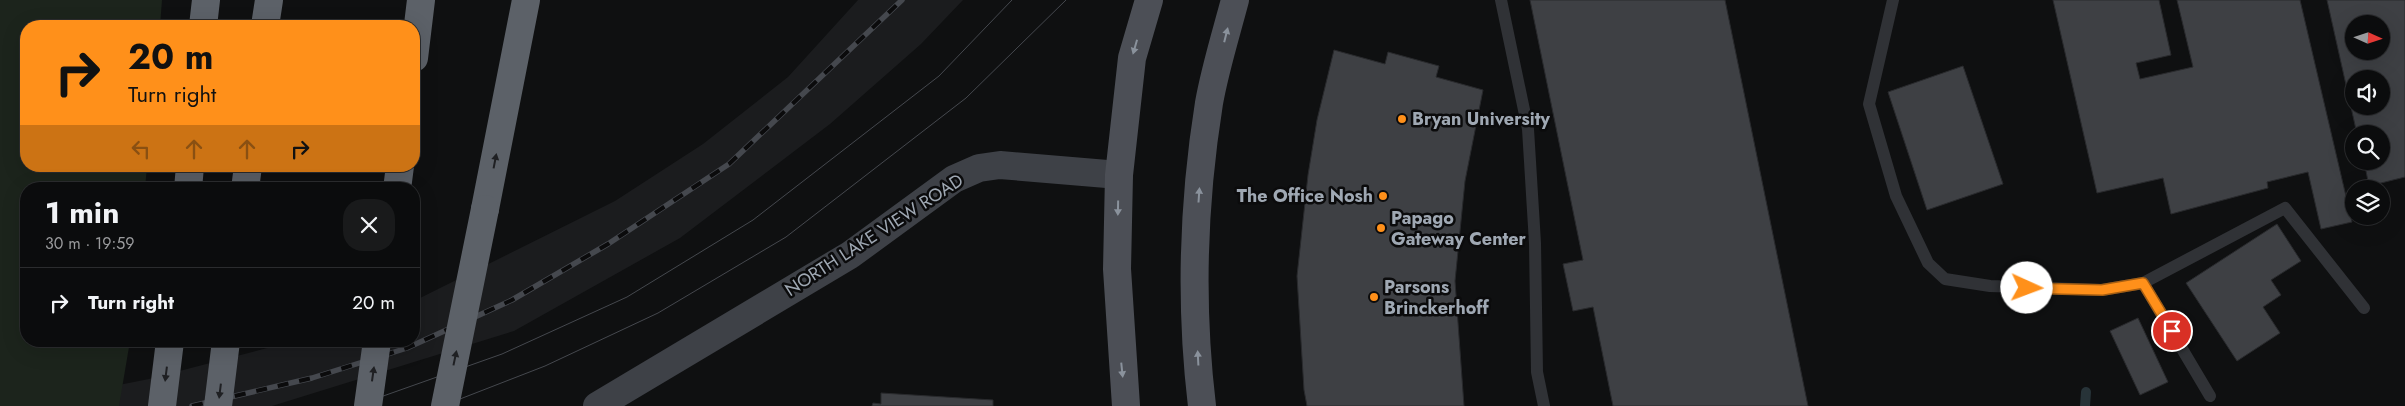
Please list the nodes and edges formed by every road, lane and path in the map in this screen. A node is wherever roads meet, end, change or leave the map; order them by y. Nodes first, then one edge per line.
1 (206, 0) edge
2 (268, 0) edge
3 (421, 0) edge
4 (526, 0) edge
5 (1149, 0) edge
6 (1235, 0) edge
7 (1501, 0) edge
8 (1893, 0) edge
9 (204, 20) edge
10 (266, 20) edge
11 (419, 20) edge
12 (1119, 175) junction
13 (2143, 283) junction
14 (2364, 308) dead end
15 (169, 347) edge
16 (225, 347) edge
17 (376, 347) edge
18 (2210, 396) dead end
19 (162, 406) edge
20 (218, 406) edge
21 (368, 406) edge
22 (445, 406) edge
23 (596, 406) edge
24 (1126, 406) edge
25 (1202, 406) edge
26 (1544, 406) edge

1 - 9 highway
2 - 10 highway
3 - 11 highway
22 -> 4 highway, bridge
5 -> 12 main road
25 -> 6 main road
7 - 26 lane
8 - 13 lane
12 - 23 street, NORTH LAKE VIEW ROAD
12 -> 24 main road
13 - 14 lane
13 - 18 lane
15 -> 19 highway
16 -> 20 highway, bridge
21 -> 17 highway, bridge

